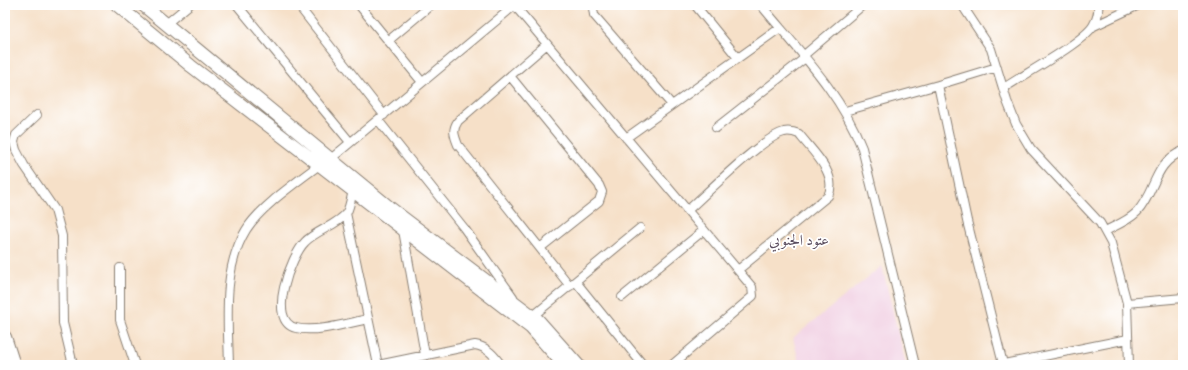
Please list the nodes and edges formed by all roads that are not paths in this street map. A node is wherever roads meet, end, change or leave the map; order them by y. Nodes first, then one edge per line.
1 (117, 5) edge
2 (143, 5) edge
3 (189, 5) edge
4 (237, 5) edge
5 (298, 5) edge
6 (359, 5) edge
7 (431, 5) edge
8 (515, 5) edge
9 (595, 5) edge
10 (695, 5) edge
11 (760, 5) edge
12 (863, 5) edge
13 (962, 5) edge
14 (1098, 5) edge
15 (1139, 5) edge
16 (166, 24) junction
17 (1094, 26) junction
18 (780, 28) junction
19 (388, 40) junction
20 (547, 44) junction
21 (804, 57) junction
22 (738, 58) junction
23 (998, 67) junction
24 (510, 76) junction
25 (422, 82) junction
26 (938, 85) junction
27 (1004, 88) junction
28 (672, 105) junction
29 (845, 111) junction
30 (37, 115) dead end
31 (381, 117) junction
32 (716, 128) dead end
33 (626, 138) junction
34 (350, 142) junction
35 (1183, 151) edge
36 (324, 164) junction
37 (353, 191) junction
38 (687, 210) junction
39 (346, 213) junction
40 (640, 228) dead end
41 (403, 230) junction
42 (704, 230) junction
43 (1105, 231) junction
44 (540, 248) junction
45 (120, 268) dead end
46 (738, 270) junction
47 (573, 284) junction
48 (622, 297) dead end
49 (1183, 298) edge
50 (1127, 303) junction
51 (518, 305) junction
52 (533, 316) junction
53 (368, 319) junction
54 (5, 337) edge
55 (1128, 339) junction
56 (425, 355) junction
57 (14, 365) edge
58 (73, 365) edge
59 (135, 365) edge
60 (230, 365) edge
61 (378, 365) edge
62 (501, 365) edge
63 (564, 365) edge
64 (578, 365) edge
65 (642, 365) edge
66 (672, 365) edge
67 (915, 365) edge
68 (1001, 365) edge
69 (1129, 365) edge

1 - 36 street
2 - 16 street
3 - 16 street
4 - 34 street
5 - 31 street
6 - 19 street
7 - 19 street
8 - 20 street
8 - 25 street
9 - 28 street
10 - 22 street
11 - 18 street
12 - 21 street
13 - 23 street
14 - 17 street
15 - 17 street
16 - 36 street
17 - 27 street
18 - 21 street
18 - 22 street
19 - 25 street
20 - 24 street
20 - 33 street
21 - 29 street
21 - 32 street
22 - 28 street
23 - 26 street
23 - 27 street
24 - 44 street
24 - 44 street
25 - 31 street
26 - 29 street
26 - 68 street
27 - 43 street
28 - 33 street
29 - 67 street
30 - 58 street
31 - 34 street
31 - 51 street
33 - 38 street
34 - 36 street
35 - 43 street
36 - 37 street
36 - 51 street
36 - 60 street
37 - 39 street
37 - 41 street
38 - 42 street
38 - 46 street
39 - 53 street
39 - 53 street
40 - 47 street
41 - 56 street
41 - 63 street
42 - 46 street
42 - 48 street
43 - 50 street
44 - 47 street
45 - 59 street
46 - 66 street
47 - 52 street
47 - 65 street
49 - 50 street
50 - 55 street
51 - 52 street
52 - 64 street
53 - 61 street
54 - 57 street
55 - 68 street
55 - 69 street
56 - 61 street
56 - 62 street

